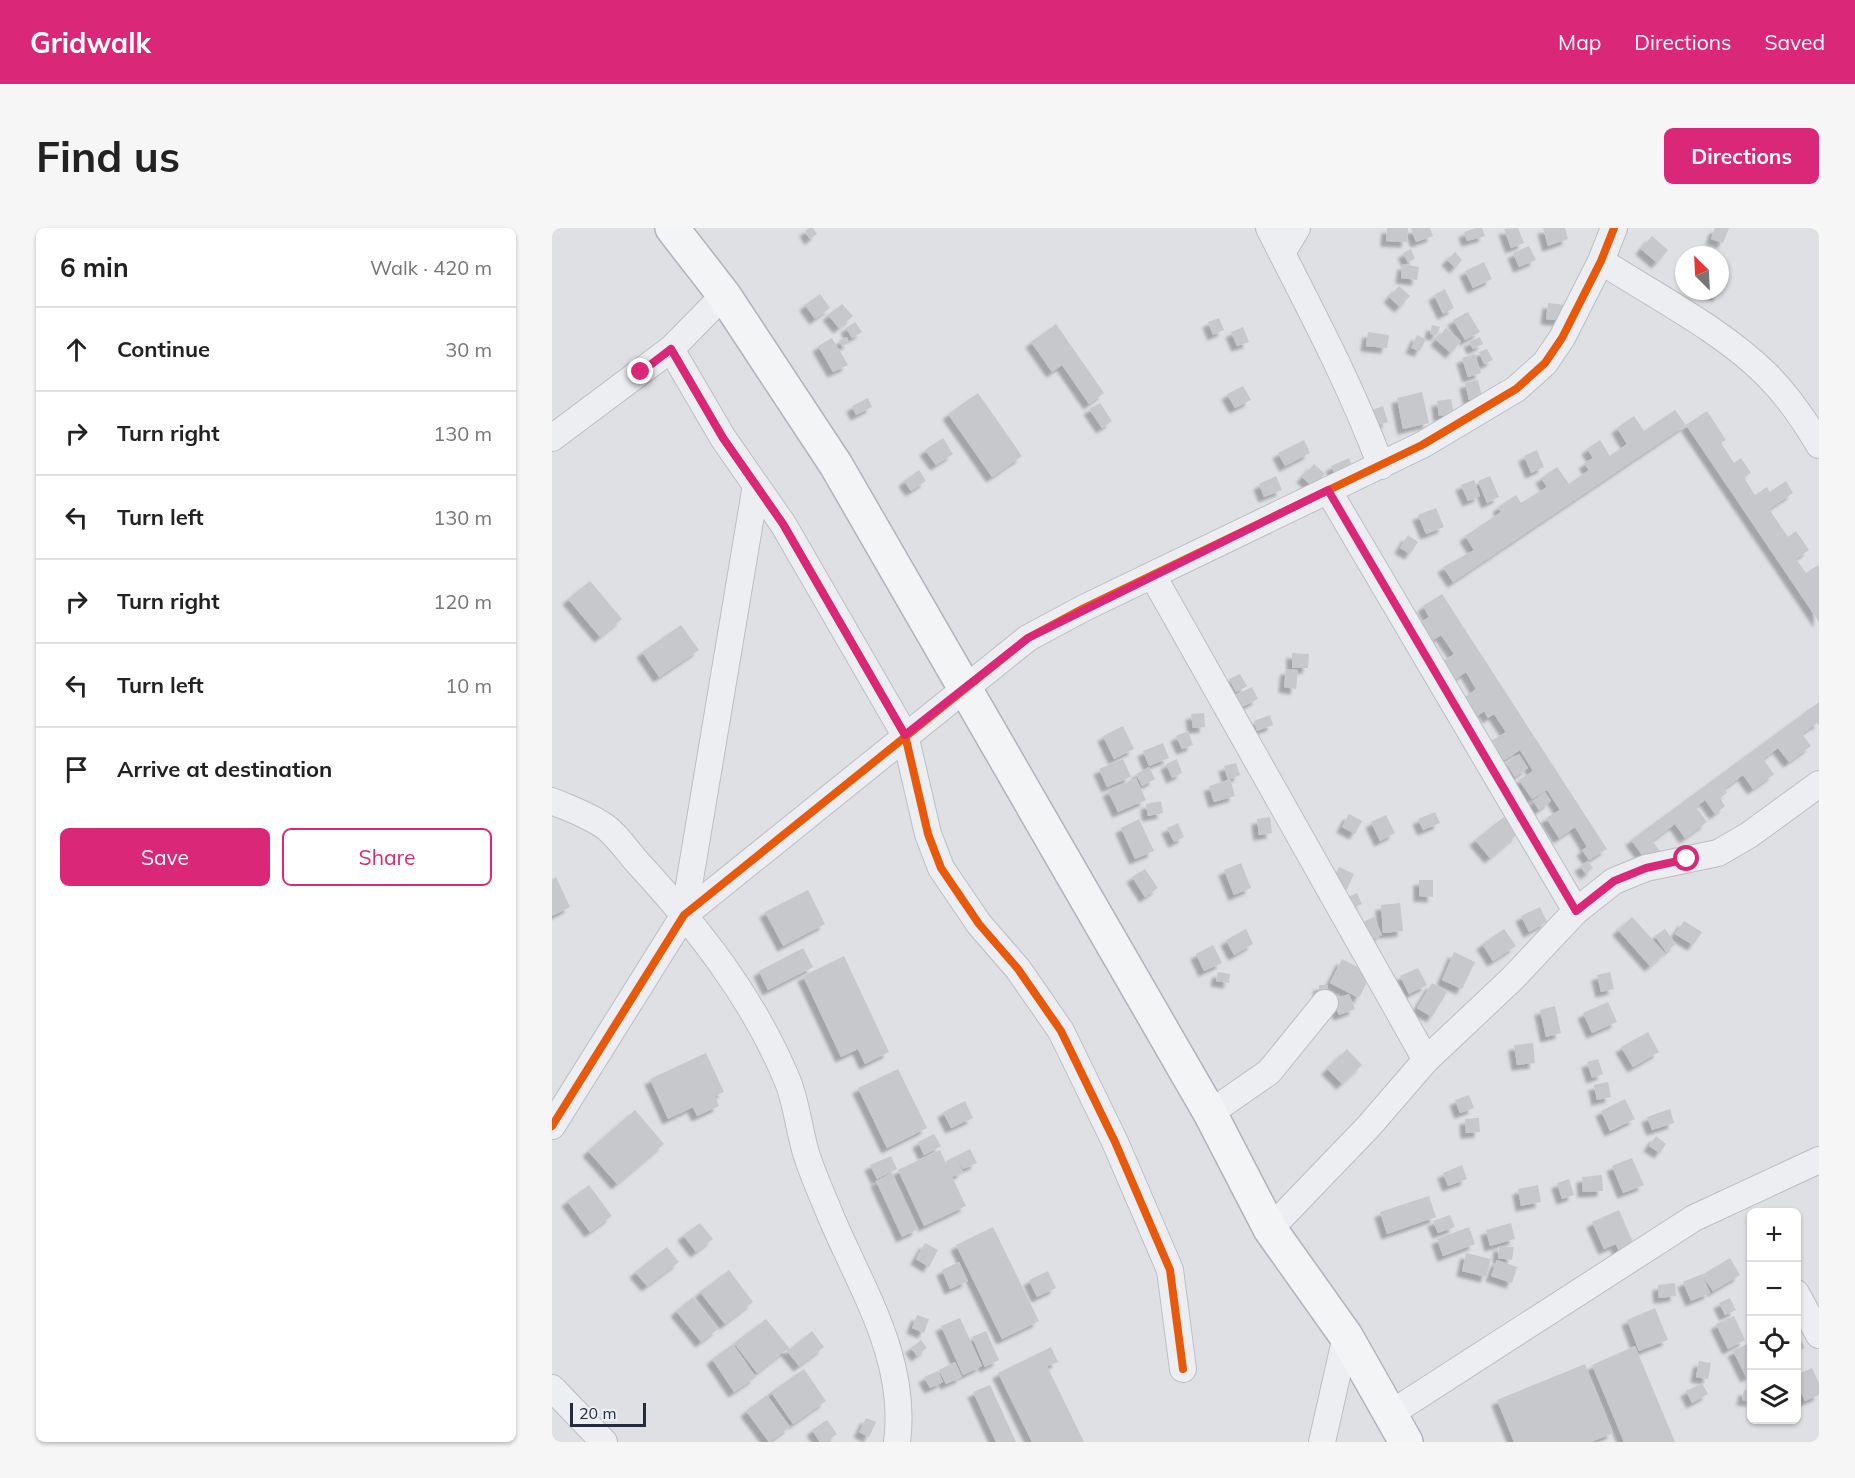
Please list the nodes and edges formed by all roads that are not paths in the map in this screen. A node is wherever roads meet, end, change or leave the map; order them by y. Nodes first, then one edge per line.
1 (672, 228) edge
2 (1269, 228) edge
3 (1297, 228) edge
4 (1614, 228) edge
5 (1282, 253) junction
6 (1600, 261) junction
7 (724, 295) junction
8 (671, 349) junction
9 (552, 438) edge
10 (1819, 445) edge
11 (1381, 466) junction
12 (756, 485) junction
13 (1328, 490) junction
14 (1153, 576) junction
15 (964, 688) junction
16 (905, 735) junction
17 (1819, 784) edge
18 (552, 801) edge
19 (1576, 911) junction
20 (684, 915) junction
21 (1325, 1003) dead end
22 (1426, 1060) junction
23 (1210, 1113) junction
24 (552, 1126) edge
25 (1819, 1160) edge
26 (1749, 1204) edge
27 (1270, 1229) junction
28 (1801, 1301) edge
29 (1819, 1335) edge
30 (1346, 1336) junction
31 (1183, 1369) dead end
32 (552, 1388) edge
33 (1390, 1414) junction
34 (604, 1442) edge
35 (897, 1442) edge
36 (1322, 1442) edge
37 (1406, 1442) edge

1 - 7 highway
2 - 5 street
3 - 5 street
4 - 6 street
5 - 11 street
6 - 10 street
6 - 11 street
7 - 8 street
7 - 15 highway
8 - 9 street
8 - 12 street
11 - 13 street
12 - 16 street
12 - 20 street
13 - 14 street
13 - 19 street
14 - 15 street
14 - 22 street
15 - 16 street
15 - 23 highway
16 - 20 street
16 - 31 street
17 - 19 street
18 - 20 street
19 - 22 street
20 - 24 street
20 - 35 street
21 - 23 street
22 - 27 street
23 - 27 highway
25 - 26 street
26 - 33 street
27 - 30 highway
28 - 29 street
30 - 33 highway
30 - 36 street
32 - 34 street
33 - 37 highway

